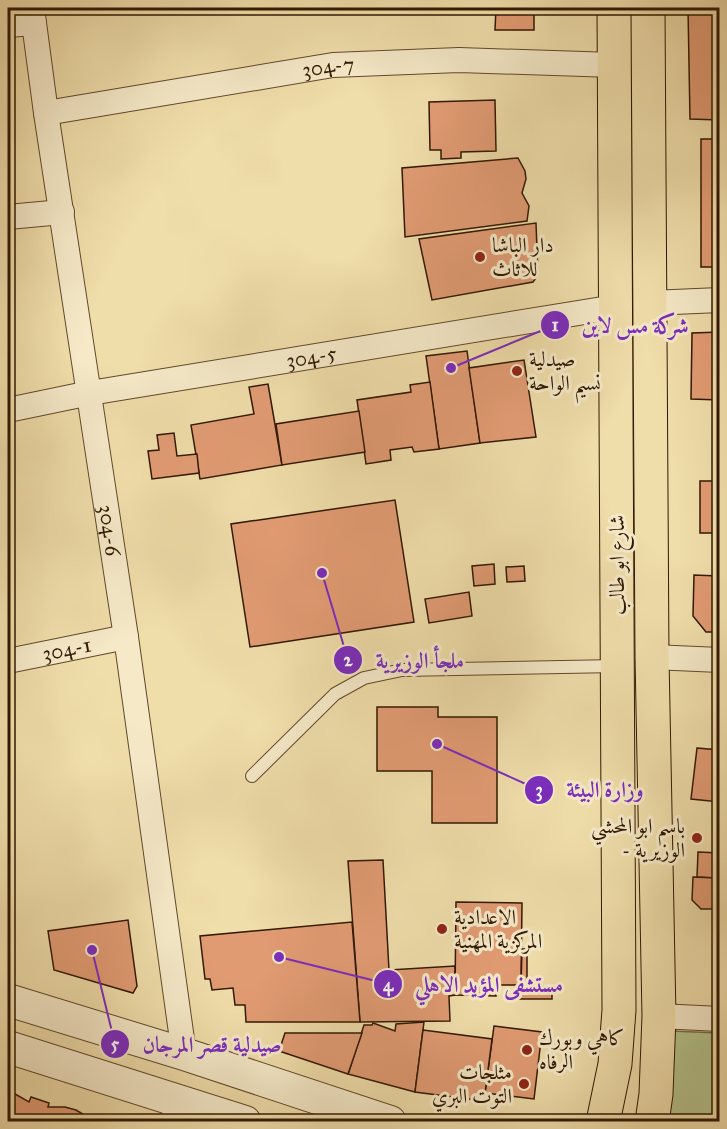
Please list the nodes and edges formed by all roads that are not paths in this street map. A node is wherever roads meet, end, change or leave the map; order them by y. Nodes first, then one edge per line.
1 (614, 8) edge
2 (648, 8) edge
3 (33, 15) edge
4 (8, 25) edge
5 (614, 65) junction
6 (46, 113) junction
7 (62, 212) junction
8 (8, 217) edge
9 (720, 300) edge
10 (651, 303) junction
11 (615, 307) junction
12 (90, 393) junction
13 (8, 410) edge
14 (126, 637) junction
15 (652, 657) junction
16 (720, 660) edge
17 (8, 661) edge
18 (617, 666) junction
19 (252, 776) dead end
20 (8, 1000) edge
21 (659, 1016) junction
22 (720, 1019) edge
23 (8, 1047) edge
24 (184, 1054) junction
25 (177, 1112) edge
26 (245, 1122) edge
27 (390, 1122) edge
28 (603, 1122) edge
29 (652, 1122) edge

1 - 5 main road, شارع ابو طالب
2 - 10 main road, شارع ابو طالب
3 - 4 street
3 - 6 street, 304-6
5 - 6 street, 304-7
5 - 11 main road, شارع ابو طالب
6 - 7 street, 304-6
7 - 8 street
7 - 12 street, 304-6
9 - 10 street
10 - 15 main road, شارع ابو طالب
11 - 12 street, 304-5
11 - 18 main road, شارع ابو طالب
12 - 13 street, 304-5
12 - 14 street, 304-6
14 - 17 street, 304-1
14 - 24 street, 304-6
15 - 16 street
15 - 21 main road, شارع ابو طالب
18 - 19 lane
18 - 28 main road, شارع ابو طالب
20 - 24 street
21 - 22 street
21 - 29 main road, شارع ابو طالب
23 - 25 street
24 - 27 street
25 - 26 street

